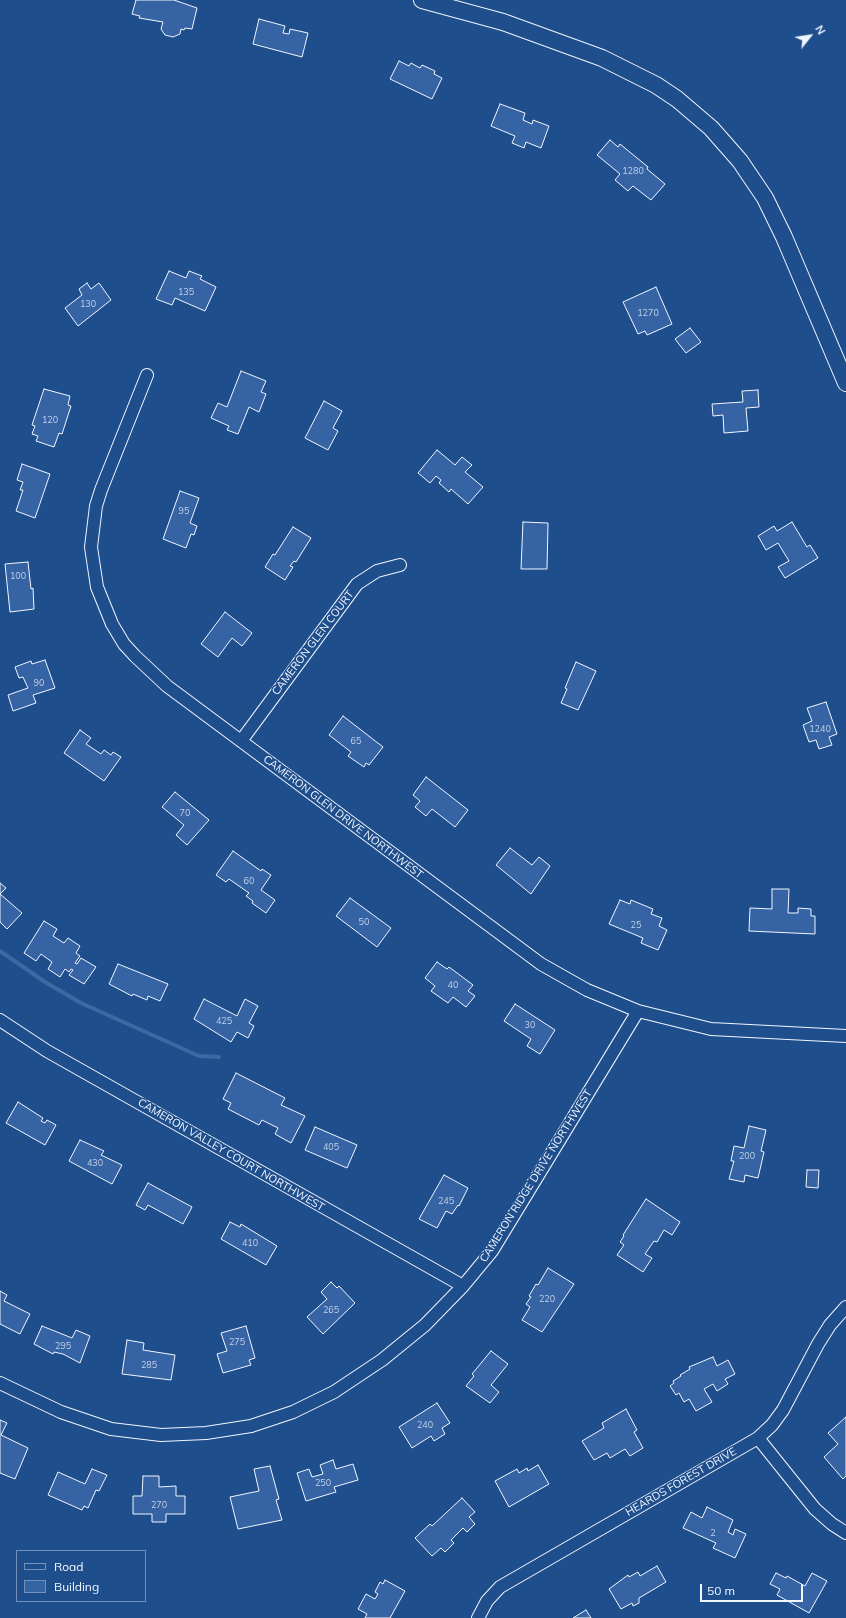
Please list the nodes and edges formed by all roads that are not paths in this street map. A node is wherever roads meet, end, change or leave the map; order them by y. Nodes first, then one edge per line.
1 (422, 0) edge
2 (147, 375) dead end
3 (846, 383) edge
4 (400, 565) dead end
5 (241, 741) junction
6 (638, 1012) junction
7 (0, 1020) edge
8 (846, 1036) edge
9 (463, 1286) junction
10 (846, 1307) edge
11 (0, 1383) edge
12 (758, 1438) junction
13 (846, 1533) edge
14 (478, 1618) edge

1 - 3 street
2 - 5 street, CAMERON GLEN DRIVE NORTHWEST
4 - 5 street, CAMERON GLEN COURT
5 - 6 street, CAMERON GLEN DRIVE NORTHWEST
6 - 8 street, CAMERON GLEN DRIVE NORTHWEST
6 - 9 street, CAMERON RIDGE DRIVE NORTHWEST
7 - 9 street, CAMERON VALLEY COURT NORTHWEST
9 - 11 street, CAMERON RIDGE DRIVE NORTHWEST
10 - 12 street, HEARDS FOREST DRIVE
12 - 13 street
12 - 14 street, HEARDS FOREST DRIVE

